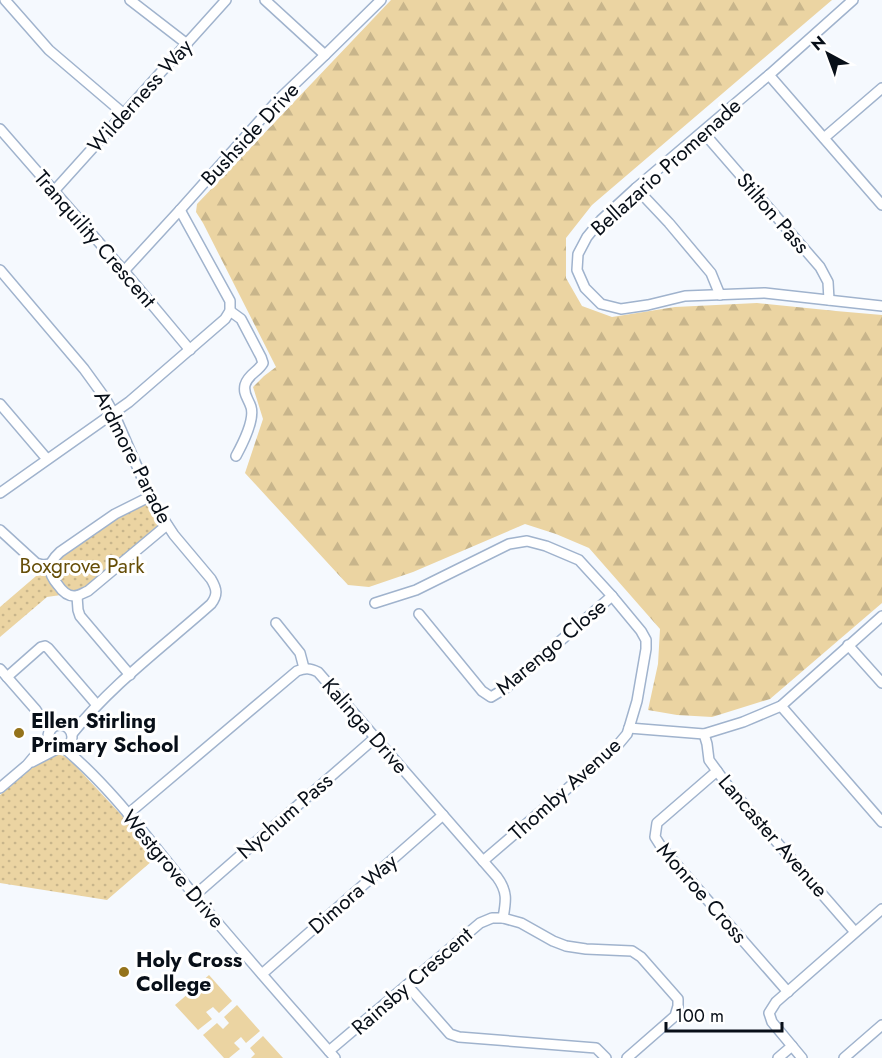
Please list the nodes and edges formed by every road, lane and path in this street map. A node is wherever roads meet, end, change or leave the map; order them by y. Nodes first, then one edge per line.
1 (5, 0) edge
2 (130, 0) edge
3 (226, 0) edge
4 (265, 0) edge
5 (381, 0) edge
6 (853, 0) edge
7 (187, 44) junction
8 (326, 55) junction
9 (769, 75) junction
10 (882, 88) edge
11 (123, 114) junction
12 (703, 132) junction
13 (2, 136) edge
14 (824, 138) junction
15 (636, 188) junction
16 (54, 191) junction
17 (882, 205) edge
18 (180, 210) junction
19 (0, 270) edge
20 (124, 271) junction
21 (720, 295) junction
22 (830, 300) junction
23 (882, 306) edge
24 (230, 311) junction
25 (190, 350) junction
26 (0, 404) edge
27 (113, 412) junction
28 (236, 456) dead end
29 (47, 459) junction
30 (0, 493) edge
31 (149, 497) junction
32 (167, 525) junction
33 (0, 530) edge
34 (50, 564) junction
35 (77, 596) junction
36 (612, 596) junction
37 (375, 603) dead end
38 (419, 614) dead end
39 (882, 616) edge
40 (276, 623) dead end
41 (848, 645) junction
42 (303, 668) junction
43 (3, 673) edge
44 (130, 675) junction
45 (882, 683) edge
46 (97, 705) junction
47 (781, 706) junction
48 (629, 728) junction
49 (704, 735) junction
50 (61, 737) junction
51 (376, 737) junction
52 (717, 771) junction
53 (0, 788) edge
54 (128, 814) junction
55 (443, 815) junction
56 (882, 822) edge
57 (483, 861) junction
58 (194, 896) junction
59 (882, 909) edge
60 (503, 918) junction
61 (855, 932) junction
62 (262, 974) junction
63 (406, 985) junction
64 (788, 992) junction
65 (882, 1025) edge
66 (792, 1046) junction
67 (332, 1055) edge
68 (606, 1058) edge
69 (627, 1058) edge
70 (778, 1058) edge
71 (802, 1058) edge
72 (844, 1058) edge

1 - 11 street
2 - 7 street
3 - 7 street, Wilderness Way
4 - 8 street
5 - 8 street, Bushside Drive
6 - 9 street, Bellazario Promenade
7 - 11 street, Wilderness Way
8 - 18 street, Bushside Drive
9 - 12 street, Bellazario Promenade
9 - 14 street
10 - 14 street
11 - 16 street, Wilderness Way
12 - 15 street, Bellazario Promenade
12 - 22 street, Stilton Pass
13 - 16 street, Tranquility Crescent
14 - 17 street
15 - 21 street
15 - 21 street, Bellazario Promenade
16 - 20 street, Tranquility Crescent
18 - 20 street, Bushside Drive
18 - 24 street
19 - 27 street, Ardmore Parade
20 - 25 street, Tranquility Crescent
21 - 22 street, Bellazario Promenade
22 - 23 street, Bellazario Promenade
24 - 25 street
24 - 28 street
25 - 27 street
26 - 29 street
27 - 29 street
27 - 31 street, Ardmore Parade
29 - 30 street
31 - 32 street, Ardmore Parade
31 - 34 street
32 - 35 street
32 - 44 street, Ardmore Parade
33 - 34 street
34 - 35 street
35 - 44 street
36 - 37 street, Thomby Avenue
36 - 38 street, Marengo Close
36 - 48 street, Thomby Avenue
39 - 41 street
40 - 42 street
41 - 45 street
41 - 47 street
42 - 51 street, Kalinga Drive
42 - 54 street, Kalinga Drive
43 - 46 street
43 - 50 street, Westgrove Drive
44 - 46 street, Ardmore Parade
46 - 50 street, Ardmore Parade
47 - 49 street
47 - 56 street
48 - 49 street
48 - 57 street, Thomby Avenue
49 - 52 street, Lancaster Avenue
50 - 53 street, Ardmore Parade
50 - 54 street, Westgrove Drive
51 - 55 street, Kalinga Drive
51 - 58 street, Nychum Pass
52 - 61 street, Lancaster Avenue
52 - 64 street, Monroe Cross
54 - 58 street, Westgrove Drive
55 - 57 street, Kalinga Drive
55 - 62 street, Dimora Way
57 - 60 street, Kalinga Drive
58 - 62 street, Westgrove Drive
59 - 61 street
60 - 63 street, Rainsby Crescent
60 - 69 street
61 - 64 street
62 - 67 street, Westgrove Drive
63 - 67 street, Rainsby Crescent
63 - 68 street
64 - 66 street
65 - 72 street
66 - 70 street
66 - 71 street

